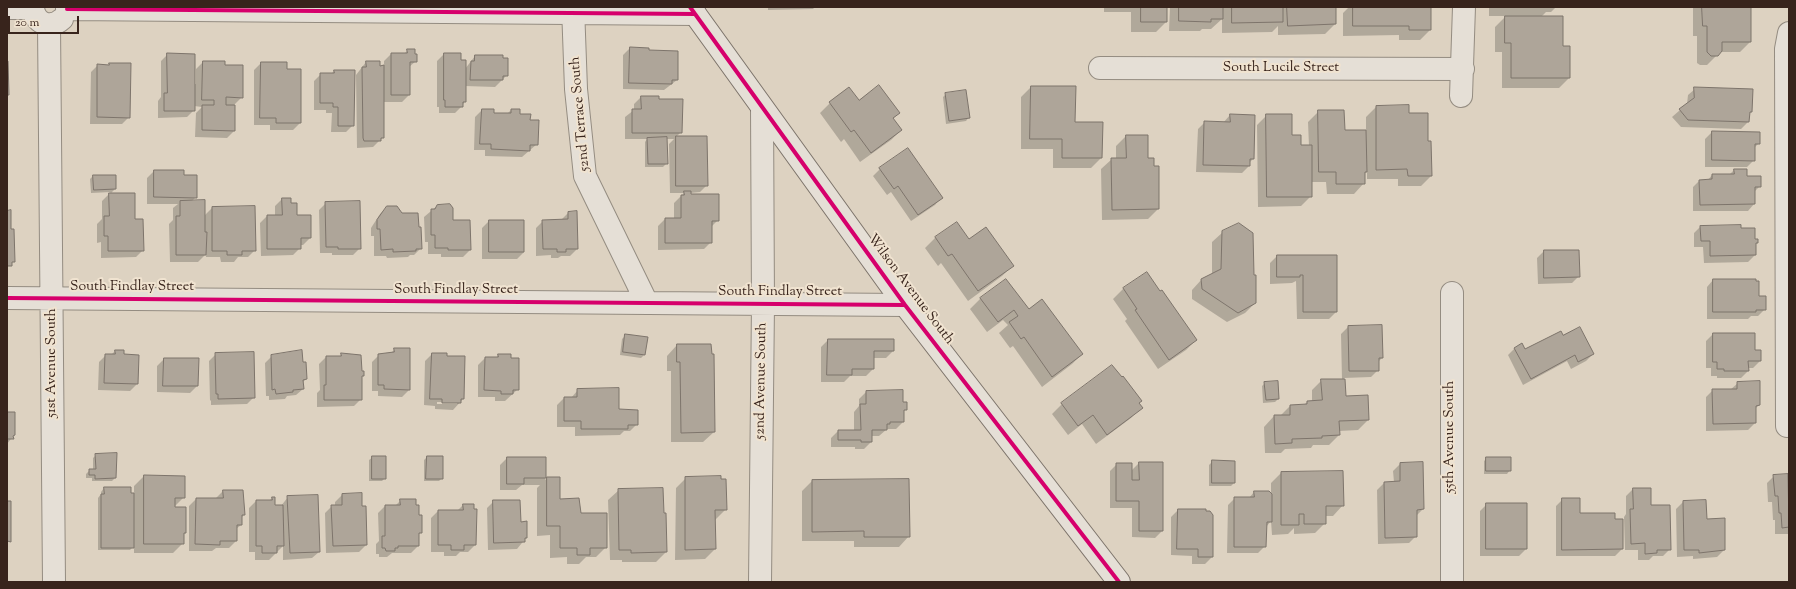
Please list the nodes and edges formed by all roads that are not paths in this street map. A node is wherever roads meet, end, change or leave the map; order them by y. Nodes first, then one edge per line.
1 (1464, 7) edge
2 (7, 8) edge
3 (33, 8) edge
4 (67, 8) edge
5 (573, 10) edge
6 (693, 10) edge
7 (49, 25) junction
8 (1789, 33) edge
9 (1100, 68) dead end
10 (1463, 69) junction
11 (1461, 96) dead end
12 (762, 108) junction
13 (1452, 292) dead end
14 (7, 298) edge
15 (52, 299) junction
16 (647, 303) junction
17 (763, 304) junction
18 (906, 305) junction
19 (1787, 426) dead end
20 (54, 582) edge
21 (760, 582) edge
22 (1119, 582) edge
23 (1452, 582) edge

1 - 10 street
2 - 3 street
3 - 7 street
4 - 5 street
4 - 7 street
5 - 6 street
5 - 16 street, 52nd Terrace South
6 - 12 street, Wilson Avenue South
7 - 15 street, 51st Avenue South
8 - 19 street
9 - 10 street, South Lucile Street
10 - 11 street
12 - 17 street, 52nd Avenue South
12 - 18 street, Wilson Avenue South
13 - 23 street, 55th Avenue South
14 - 15 street, South Findlay Street
15 - 16 street, South Findlay Street
15 - 20 street, 51st Avenue South
16 - 17 street, South Findlay Street
17 - 18 street, South Findlay Street
17 - 21 street, 52nd Avenue South
18 - 22 street, Wilson Avenue South

